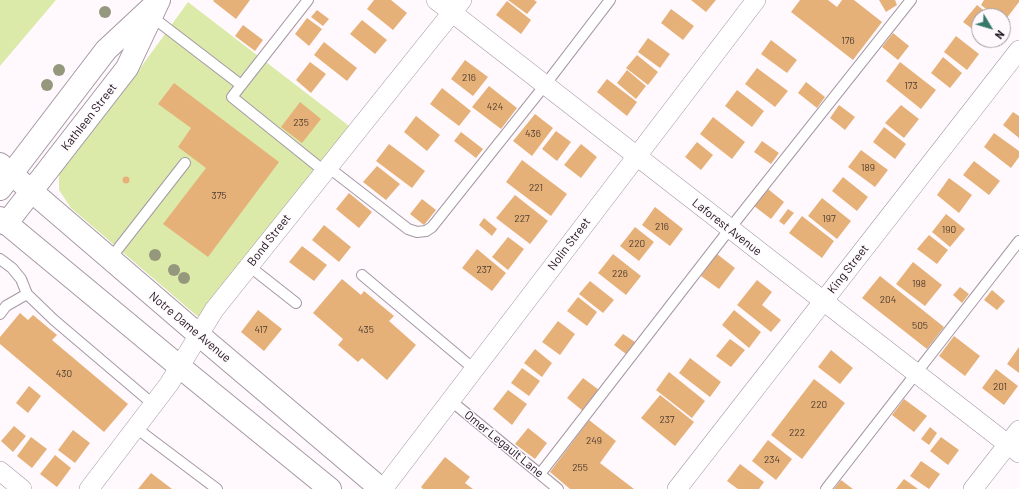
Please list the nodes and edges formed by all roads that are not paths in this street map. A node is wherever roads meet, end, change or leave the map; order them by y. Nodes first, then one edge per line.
1 (308, 0) edge
2 (436, 0) edge
3 (610, 0) edge
4 (756, 0) edge
5 (911, 0) edge
6 (156, 6) edge
7 (457, 6) edge
8 (1019, 50) edge
9 (241, 85) junction
10 (545, 85) junction
11 (637, 156) junction
12 (185, 163) dead end
13 (326, 169) junction
14 (4, 176) edge
15 (32, 192) junction
16 (2, 224) edge
17 (730, 228) junction
18 (1019, 241) edge
19 (0, 259) edge
20 (110, 259) junction
21 (249, 266) junction
22 (362, 275) dead end
23 (27, 294) junction
24 (823, 301) junction
25 (296, 303) dead end
26 (0, 314) edge
27 (199, 335) junction
28 (180, 367) junction
29 (474, 369) junction
30 (916, 373) junction
31 (450, 400) junction
32 (154, 405) junction
33 (136, 428) junction
34 (1015, 442) edge
35 (0, 471) edge
36 (540, 474) junction
37 (22, 489) edge
38 (89, 489) edge
39 (217, 489) edge
40 (330, 489) edge
41 (382, 489) edge
42 (558, 489) edge
43 (677, 489) edge
44 (826, 489) edge
45 (973, 489) edge

1 - 9 lane
2 - 7 street, Laforest Avenue
3 - 10 lane
4 - 11 street, Nolin Street
5 - 17 lane
6 - 9 lane
6 - 14 main road
6 - 15 main road, Kathleen Street
7 - 10 street, Laforest Avenue
7 - 13 street, Bond Street
8 - 24 street, King Street
9 - 13 lane
10 - 11 street, Laforest Avenue
10 - 13 lane
11 - 17 street, Laforest Avenue
11 - 29 street, Nolin Street
12 - 20 lane
13 - 21 street, Bond Street
14 - 15 main road, Notre Dame Avenue
15 - 16 main road, Kathleen Street
15 - 20 main road, Notre Dame Avenue
16 - 28 main road
17 - 24 street, Laforest Avenue
17 - 36 lane
18 - 30 lane
19 - 23 lane
20 - 27 main road, Notre Dame Avenue
21 - 25 lane
21 - 27 street, Bond Street
22 - 29 lane
23 - 26 lane
23 - 32 lane
24 - 30 street, Laforest Avenue
24 - 43 street, King Street
27 - 28 street, Bond Street
27 - 41 main road, Notre Dame Avenue
28 - 32 street, Bond Street
28 - 40 main road
29 - 31 street, Nolin Street
30 - 34 street, Laforest Avenue
30 - 44 lane
31 - 36 lane, Omer Legault Lane
31 - 41 street, Nolin Street
32 - 33 street, Bond Street
33 - 38 street, Bond Street
33 - 39 lane
34 - 45 street
35 - 37 street
36 - 42 lane, Omer Legault Lane

